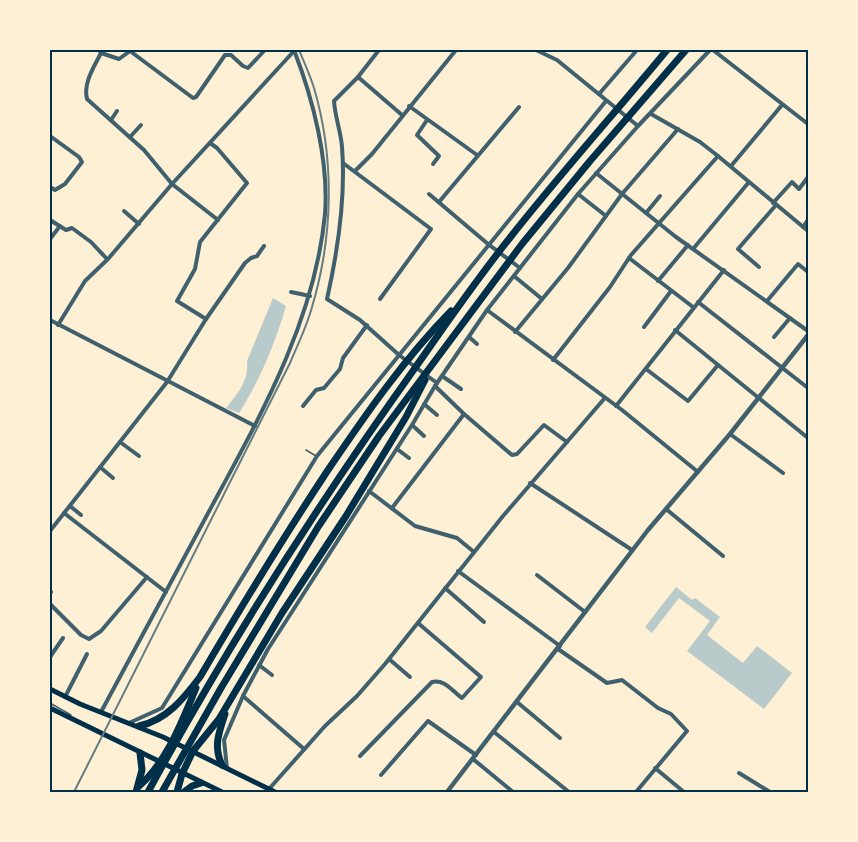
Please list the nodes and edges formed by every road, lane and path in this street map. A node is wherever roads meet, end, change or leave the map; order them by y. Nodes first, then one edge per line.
1 (255, 50) edge
2 (265, 50) edge
3 (294, 50) edge
4 (378, 50) edge
5 (456, 50) edge
6 (536, 50) edge
7 (637, 50) edge
8 (667, 50) edge
9 (686, 50) edge
10 (711, 50) edge
11 (100, 51) edge
12 (260, 55) junction
13 (358, 77) junction
14 (599, 94) junction
15 (606, 101) junction
16 (782, 105) junction
17 (409, 106) junction
18 (519, 107) dead end
19 (117, 111) dead end
20 (651, 114) junction
21 (402, 115) junction
22 (111, 120) junction
23 (427, 120) junction
24 (808, 124) edge
25 (141, 125) dead end
26 (638, 126) junction
27 (678, 129) junction
28 (50, 136) edge
29 (130, 137) junction
30 (210, 143) junction
31 (477, 155) junction
32 (718, 156) junction
33 (343, 162) junction
34 (433, 164) dead end
35 (731, 166) junction
36 (355, 171) junction
37 (596, 173) junction
38 (808, 177) edge
39 (749, 182) junction
40 (172, 183) junction
41 (50, 187) edge
42 (429, 194) dead end
43 (578, 194) junction
44 (622, 194) junction
45 (660, 196) dead end
46 (440, 202) junction
47 (775, 204) junction
48 (124, 211) dead end
49 (646, 213) junction
50 (606, 216) junction
51 (50, 220) edge
52 (218, 220) junction
53 (808, 220) edge
54 (659, 223) junction
55 (139, 224) junction
56 (60, 226) junction
57 (803, 227) junction
58 (808, 231) edge
59 (50, 238) edge
60 (488, 244) junction
61 (688, 245) junction
62 (264, 246) dead end
63 (693, 249) junction
64 (629, 258) junction
65 (108, 259) junction
66 (759, 267) dead end
67 (520, 268) junction
68 (724, 270) junction
69 (808, 272) edge
70 (514, 276) junction
71 (658, 281) junction
72 (671, 291) junction
73 (291, 292) dead end
74 (310, 296) junction
75 (466, 297) junction
76 (380, 299) dead end
77 (542, 299) junction
78 (767, 301) junction
79 (698, 302) junction
80 (693, 307) junction
81 (487, 310) junction
82 (790, 318) junction
83 (206, 319) junction
84 (50, 320) edge
85 (58, 325) junction
86 (367, 325) junction
87 (644, 327) dead end
88 (675, 330) junction
89 (515, 332) junction
90 (808, 336) edge
91 (469, 337) junction
92 (774, 337) dead end
93 (477, 344) dead end
94 (399, 355) junction
95 (553, 360) junction
96 (432, 364) junction
97 (718, 365) junction
98 (784, 366) junction
99 (646, 369) junction
100 (442, 376) junction
101 (166, 382) junction
102 (436, 384) junction
103 (808, 388) edge
104 (461, 390) dead end
105 (759, 398) junction
106 (604, 399) junction
107 (424, 404) junction
108 (303, 406) dead end
109 (616, 406) junction
110 (464, 414) junction
111 (437, 415) dead end
112 (412, 425) junction
113 (255, 426) junction
114 (730, 434) junction
115 (424, 435) dead end
116 (808, 438) edge
117 (120, 442) junction
118 (567, 442) junction
119 (397, 449) junction
120 (306, 450) dead end
121 (139, 456) dead end
122 (317, 456) junction
123 (409, 458) dead end
124 (100, 467) junction
125 (699, 472) junction
126 (783, 473) dead end
127 (113, 478) dead end
128 (531, 483) junction
129 (369, 491) junction
130 (70, 506) junction
131 (392, 508) junction
132 (666, 509) junction
133 (64, 513) junction
134 (81, 514) dead end
135 (50, 519) edge
136 (55, 524) junction
137 (50, 531) edge
138 (632, 550) junction
139 (474, 552) junction
140 (723, 556) dead end
141 (458, 572) junction
142 (537, 575) dead end
143 (147, 578) junction
144 (445, 588) junction
145 (166, 592) junction
146 (50, 604) edge
147 (586, 612) junction
148 (484, 622) dead end
149 (418, 623) junction
150 (63, 638) dead end
151 (559, 647) junction
152 (87, 654) dead end
153 (50, 657) edge
154 (389, 659) junction
155 (259, 665) junction
156 (272, 675) dead end
157 (410, 676) dead end
158 (200, 677) junction
159 (50, 689) edge
160 (65, 696) junction
161 (243, 696) junction
162 (230, 700) junction
163 (517, 702) junction
164 (50, 703) edge
165 (50, 708) edge
166 (101, 712) junction
167 (73, 719) junction
168 (129, 723) junction
169 (139, 726) junction
170 (494, 732) junction
171 (560, 738) dead end
172 (171, 741) junction
173 (304, 749) junction
174 (193, 751) junction
175 (140, 753) junction
176 (360, 756) dead end
177 (475, 757) junction
178 (159, 762) junction
179 (224, 767) junction
180 (655, 768) junction
181 (739, 773) dead end
182 (182, 774) junction
183 (381, 775) dead end
184 (201, 783) junction
185 (137, 789) edge
186 (272, 791) edge
187 (148, 792) edge
188 (162, 792) edge
189 (177, 792) edge
190 (184, 792) edge
191 (222, 792) edge
192 (447, 792) edge
193 (513, 792) edge
194 (569, 792) edge
195 (636, 792) edge
196 (684, 792) edge
197 (770, 792) edge

1 - 12 street
2 - 12 street
3 - 30 street
3 - 74 street
4 - 13 street
5 - 17 street
6 - 14 street
7 - 14 street
8 - 75 highway
9 - 96 highway
10 - 16 street
10 - 20 street
11 - 12 street
11 - 22 street
13 - 21 street
13 - 33 street
14 - 15 street
15 - 26 street
15 - 60 street
16 - 24 street
16 - 35 street
17 - 21 street
17 - 23 street
18 - 31 street
19 - 22 street
20 - 26 street
20 - 27 street
21 - 36 street
22 - 29 street
23 - 31 street
23 - 34 street
25 - 29 street
26 - 37 street
27 - 32 street
27 - 44 street
28 - 41 street
29 - 40 street
30 - 40 street
30 - 52 street
31 - 46 street
32 - 35 street
32 - 54 street
33 - 36 street
33 - 86 street
35 - 39 street
36 - 76 street
37 - 43 street
37 - 44 street
38 - 47 street
39 - 47 street
39 - 63 street
40 - 52 street
40 - 55 street
42 - 46 street
43 - 50 street
43 - 67 street
44 - 49 street
44 - 50 street
45 - 49 street
46 - 60 street
47 - 57 street
47 - 66 street
48 - 55 street
49 - 54 street
50 - 77 street
51 - 56 street
52 - 83 street
53 - 57 street
54 - 61 street
54 - 64 street
55 - 65 street
56 - 59 street
56 - 65 street
57 - 58 street
60 - 67 street
60 - 94 street
61 - 63 street
61 - 71 street
62 - 83 street
63 - 68 street
64 - 71 street
64 - 95 street
65 - 85 street
67 - 70 street
68 - 78 street
68 - 79 street
69 - 78 street
70 - 77 street
70 - 81 street
71 - 72 street
72 - 80 street
72 - 87 street
73 - 74 street
74 - 113 street
75 - 158 highway
75 - 187 highway
77 - 89 street
78 - 82 street
79 - 80 street
79 - 98 street
80 - 88 street
81 - 89 street
81 - 91 street
82 - 90 street
82 - 92 street
83 - 101 street
84 - 85 street
85 - 101 street
86 - 94 street
86 - 108 street
88 - 97 street
88 - 99 street
89 - 95 street
90 - 98 street
91 - 93 street
91 - 100 street
94 - 102 street
94 - 122 street
95 - 106 street
96 - 162 highway
96 - 188 highway
97 - 99 street
97 - 105 street
98 - 103 street
98 - 105 street
99 - 109 street
100 - 102 street
100 - 104 street
101 - 113 street
101 - 117 street
102 - 107 street
102 - 110 street
105 - 114 street
105 - 116 street
106 - 109 street
106 - 118 street
107 - 111 street
107 - 112 street
109 - 125 street
110 - 118 street
110 - 131 street
112 - 115 street
112 - 119 street
113 - 145 street
114 - 125 street
114 - 126 street
117 - 121 street
117 - 124 street
118 - 128 street
119 - 123 street
119 - 129 street
120 - 122 lane
122 - 168 street
124 - 127 street
124 - 130 street
125 - 132 street
128 - 138 street
128 - 139 street
129 - 131 street
129 - 155 street
130 - 133 street
130 - 134 street
131 - 139 street
132 - 138 street
132 - 140 street
133 - 136 street
133 - 143 street
135 - 136 street
136 - 137 street
138 - 147 street
139 - 141 street
141 - 144 street
141 - 151 street
142 - 147 street
143 - 145 street
143 - 146 street
144 - 148 street
144 - 149 street
145 - 166 street
147 - 151 street
149 - 154 street
149 - 176 street
150 - 153 street
151 - 163 street
151 - 180 street
152 - 160 street
154 - 157 street
154 - 173 street
155 - 156 street
155 - 161 street
158 - 169 highway
158 - 172 highway
159 - 160 main road
160 - 166 main road
161 - 173 street
161 - 179 street
162 - 174 highway
162 - 179 highway
163 - 170 street
163 - 171 street
164 - 167 lane
165 - 167 main road
166 - 168 main road
167 - 175 main road
168 - 169 main road
169 - 172 main road
170 - 177 street
170 - 194 street
172 - 174 main road
172 - 178 highway
173 - 186 street
174 - 179 main road
174 - 182 highway
175 - 178 main road
175 - 185 highway
177 - 183 street
177 - 192 street
177 - 193 street
178 - 182 main road
178 - 185 highway
179 - 186 main road
180 - 195 street
180 - 196 street
181 - 197 street
182 - 184 main road
182 - 189 highway
184 - 190 highway
184 - 191 main road

